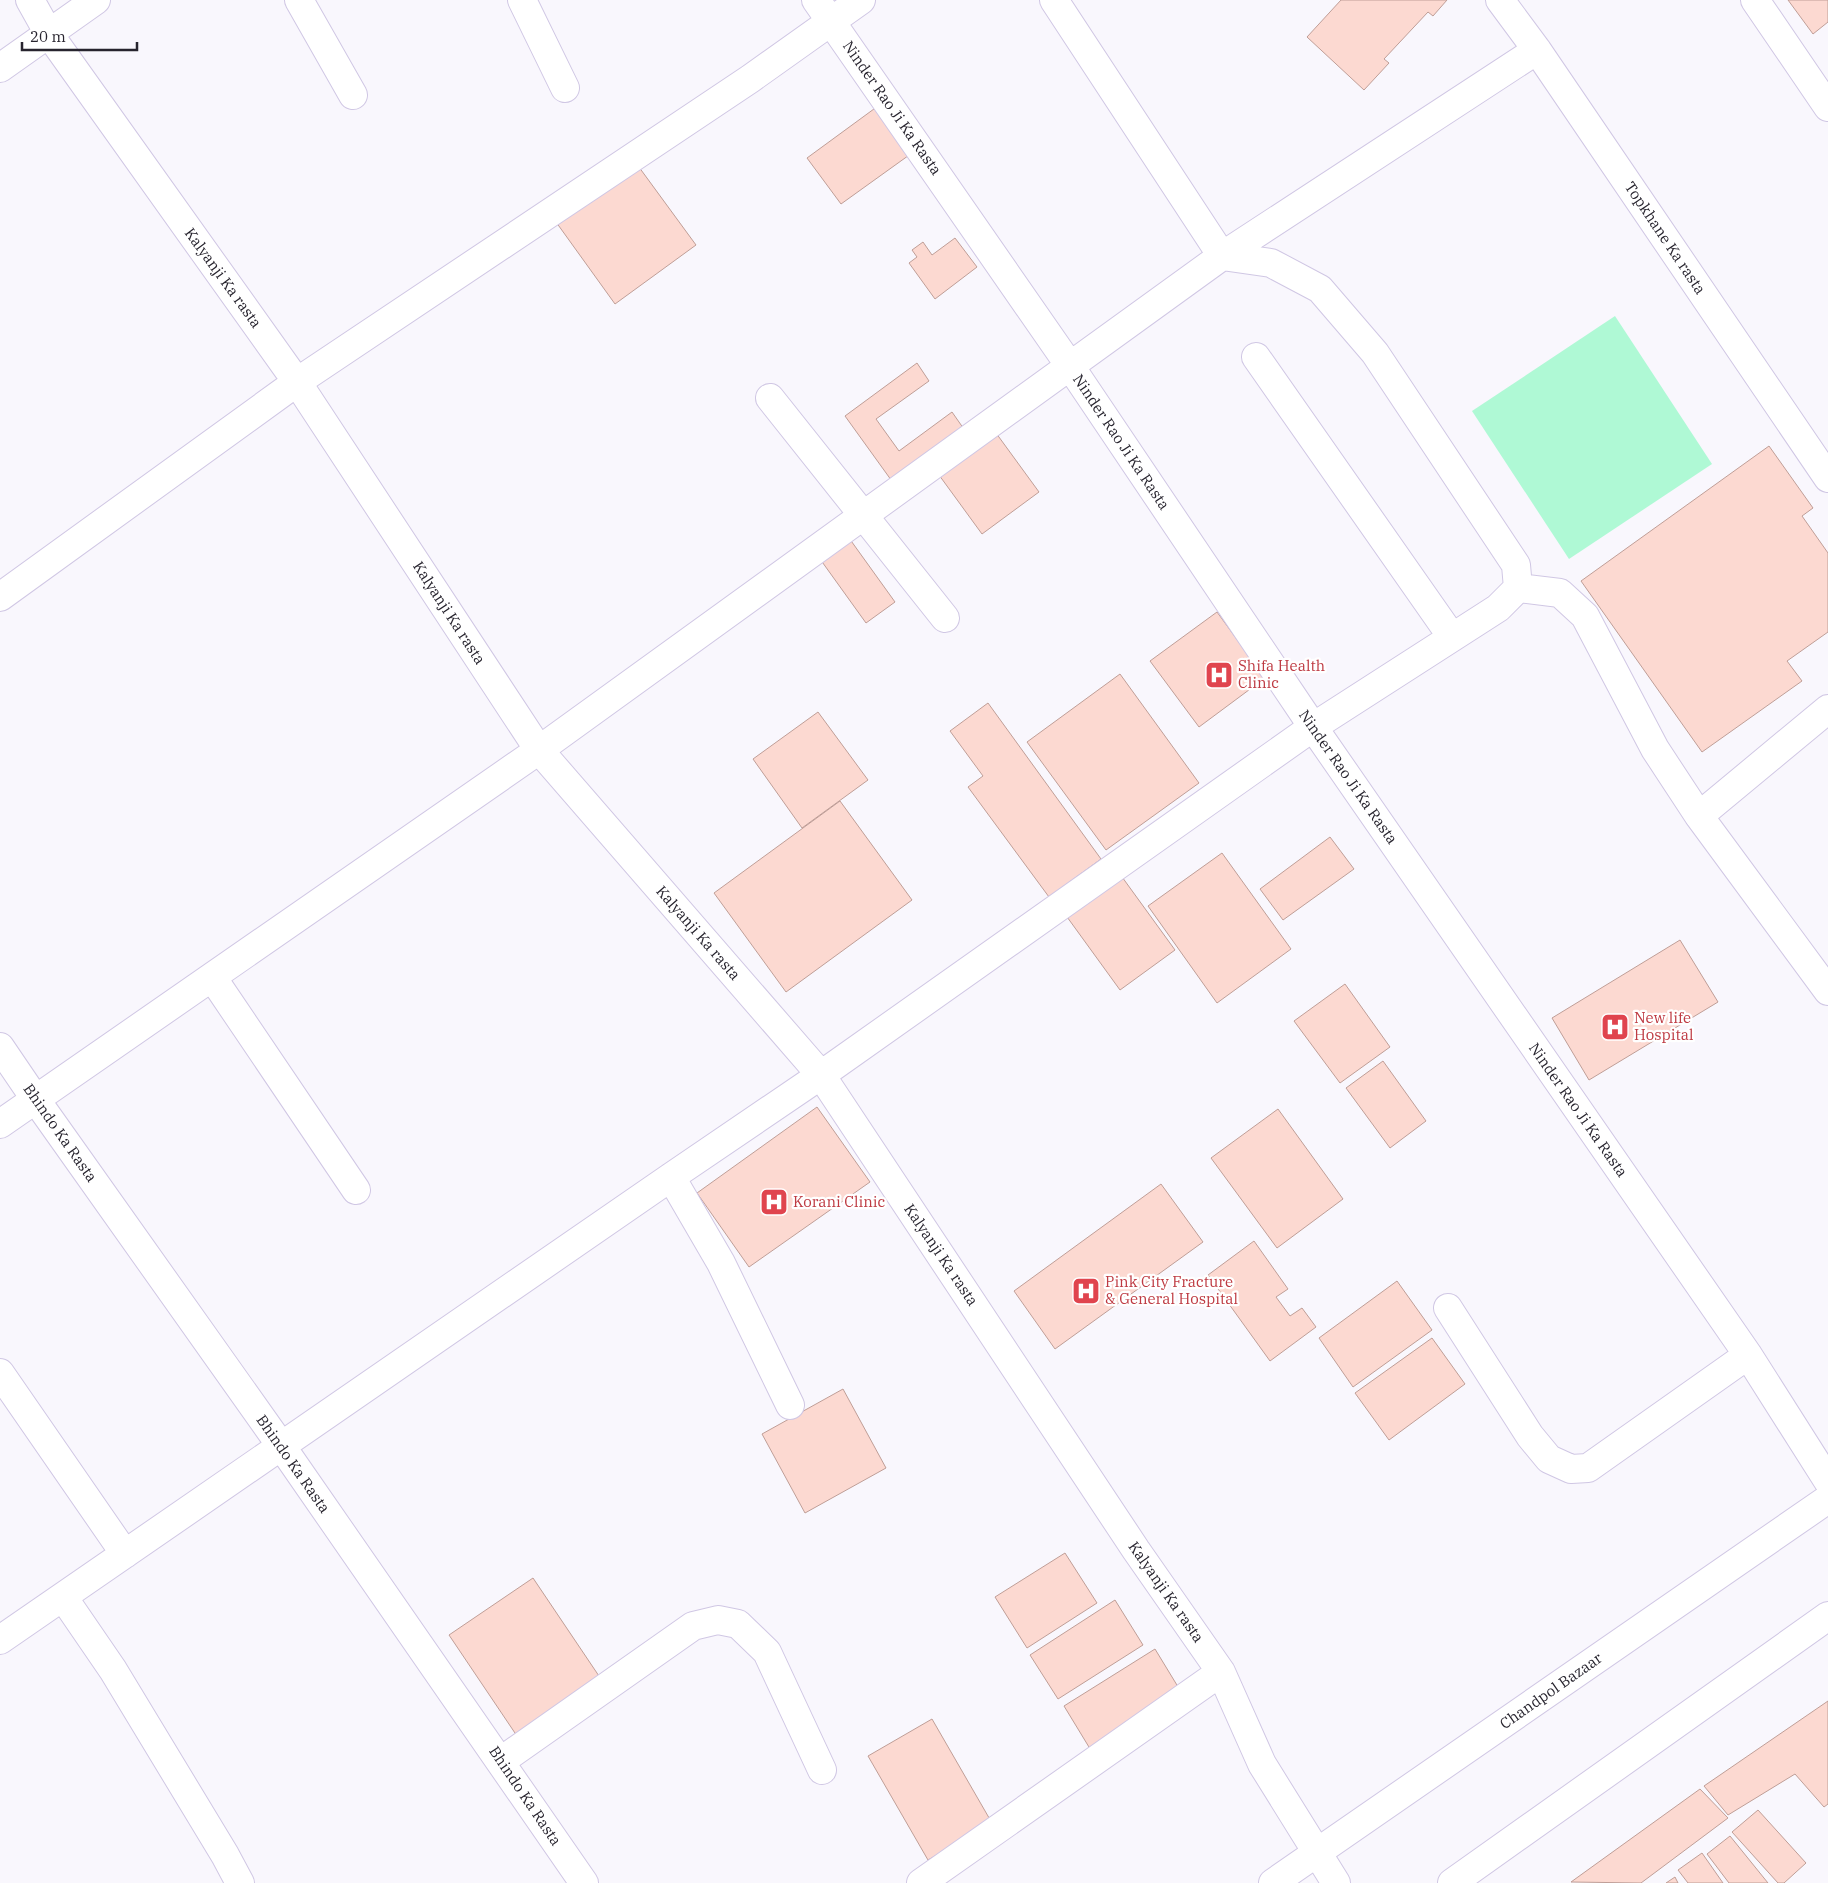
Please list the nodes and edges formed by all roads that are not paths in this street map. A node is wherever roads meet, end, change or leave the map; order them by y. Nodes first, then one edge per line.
1 (30, 0) edge
2 (96, 0) edge
3 (299, 0) edge
4 (522, 0) edge
5 (861, 0) edge
6 (1054, 0) edge
7 (1500, 0) edge
8 (1755, 0) edge
9 (824, 11) edge
10 (49, 34) junction
11 (1537, 50) junction
12 (0, 68) edge
13 (565, 88) dead end
14 (353, 95) dead end
15 (1828, 107) edge
16 (1222, 256) junction
17 (1256, 357) dead end
18 (1070, 366) junction
19 (297, 382) junction
20 (770, 398) dead end
21 (1828, 478) edge
22 (864, 515) junction
23 (1518, 588) junction
24 (0, 596) edge
25 (945, 618) dead end
26 (1452, 637) junction
27 (1828, 709) edge
28 (1313, 727) junction
29 (539, 750) junction
30 (1699, 816) junction
31 (212, 977) junction
32 (1828, 991) edge
33 (0, 1047) edge
34 (821, 1075) junction
35 (36, 1100) junction
36 (0, 1124) edge
37 (671, 1177) junction
38 (356, 1190) dead end
39 (1448, 1308) dead end
40 (1748, 1355) junction
41 (0, 1373) edge
42 (790, 1405) dead end
43 (282, 1447) junction
44 (1828, 1480) edge
45 (1828, 1499) edge
46 (125, 1554) junction
47 (63, 1597) junction
48 (1828, 1616) edge
49 (0, 1640) edge
50 (1221, 1672) junction
51 (501, 1762) junction
52 (822, 1770) dead end
53 (1316, 1854) junction
54 (240, 1883) edge
55 (584, 1883) edge
56 (921, 1883) edge
57 (1273, 1883) edge
58 (1336, 1883) edge
59 (1452, 1883) edge

1 - 10 street, Kalyanji Ka rasta
2 - 10 street
3 - 14 street
4 - 13 street
5 - 9 street
6 - 16 street
7 - 11 street, Topkhane Ka rasta
8 - 15 street
9 - 18 street, Ninder Rao Ji Ka Rasta
9 - 19 street
10 - 12 street
10 - 19 street, Kalyanji Ka rasta
11 - 16 street
11 - 21 street, Topkhane Ka rasta
16 - 18 street
16 - 23 street
17 - 26 street
18 - 22 street
18 - 28 street, Ninder Rao Ji Ka Rasta
19 - 24 street
19 - 29 street, Kalyanji Ka rasta
20 - 22 street
22 - 25 street
22 - 29 street
23 - 26 street
23 - 30 street
26 - 28 street
27 - 30 street
28 - 34 street
28 - 40 street, Ninder Rao Ji Ka Rasta
29 - 31 street
29 - 34 street, Kalyanji Ka rasta
30 - 32 street
31 - 35 street
31 - 38 street
33 - 35 street, Bhindo Ka Rasta
34 - 37 street
34 - 50 street, Kalyanji Ka rasta
35 - 36 street
35 - 43 street, Bhindo Ka Rasta
37 - 42 street
37 - 43 street
39 - 40 street
40 - 44 street, Ninder Rao Ji Ka Rasta
41 - 46 street
43 - 46 street
43 - 51 street, Bhindo Ka Rasta
45 - 53 street, Chandpol Bazaar
46 - 47 street
47 - 49 street
47 - 54 street
48 - 59 street
50 - 53 street, Kalyanji Ka rasta
50 - 56 street
51 - 52 street
51 - 55 street, Bhindo Ka Rasta
53 - 57 street, Chandpol Bazaar
53 - 58 street, Kalyanji Ka rasta

